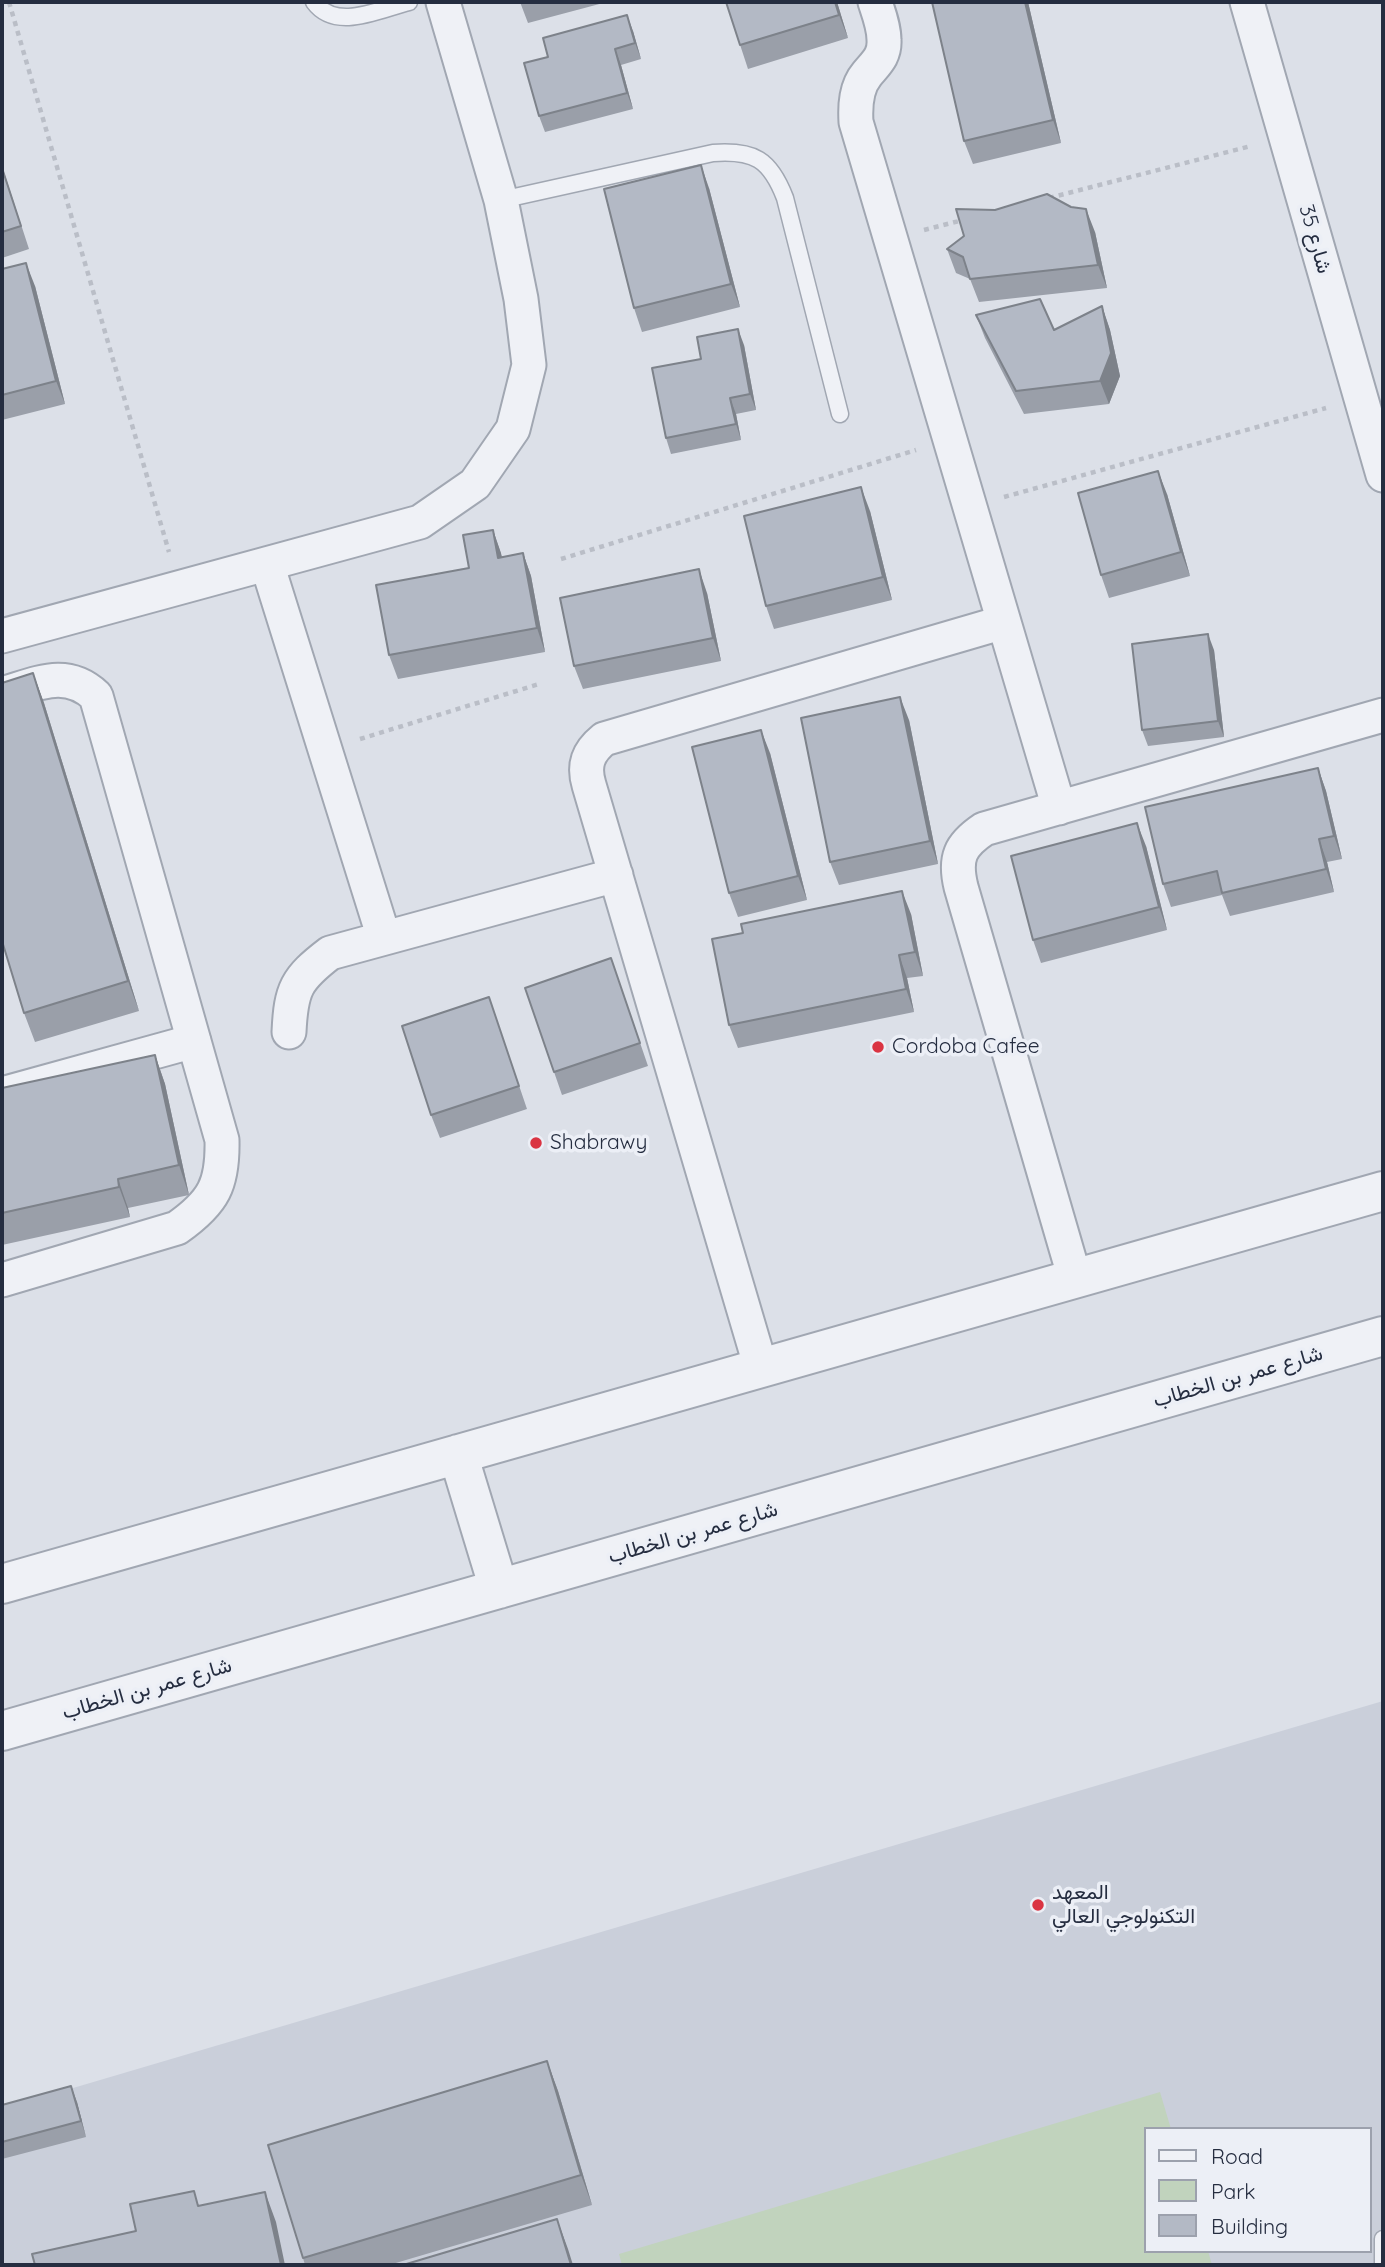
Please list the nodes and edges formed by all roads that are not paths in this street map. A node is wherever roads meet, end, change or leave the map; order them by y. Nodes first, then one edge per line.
1 (314, 2) edge
2 (409, 2) edge
3 (443, 2) edge
4 (876, 2) edge
5 (1247, 2) edge
6 (501, 200) junction
7 (840, 414) dead end
8 (1383, 475) edge
9 (267, 564) junction
10 (1004, 622) junction
11 (2, 636) edge
12 (2, 694) edge
13 (1383, 715) edge
14 (1059, 808) junction
15 (615, 875) junction
16 (384, 938) junction
17 (289, 1032) dead end
18 (194, 1041) junction
19 (2, 1094) edge
20 (1383, 1191) edge
21 (1075, 1279) junction
22 (2, 1280) edge
23 (1383, 1336) edge
24 (761, 1368) junction
25 (458, 1454) junction
26 (2, 1584) edge
27 (499, 1589) junction
28 (2, 1731) edge
29 (1383, 2239) edge
30 (1383, 2265) edge

1 - 2 lane
3 - 6 street
4 - 10 street
5 - 8 street, شارع 35
6 - 7 lane
6 - 9 street
9 - 11 street
9 - 16 street
10 - 14 street
10 - 15 street
12 - 18 street
13 - 14 street
14 - 21 street
15 - 16 street
15 - 24 street
16 - 17 street
18 - 19 street
18 - 22 street
20 - 21 street
21 - 24 street
23 - 27 street, شارع عمر بن الخطاب
24 - 25 street
25 - 26 street
25 - 27 street
27 - 28 street, شارع عمر بن الخطاب
29 - 30 lane

